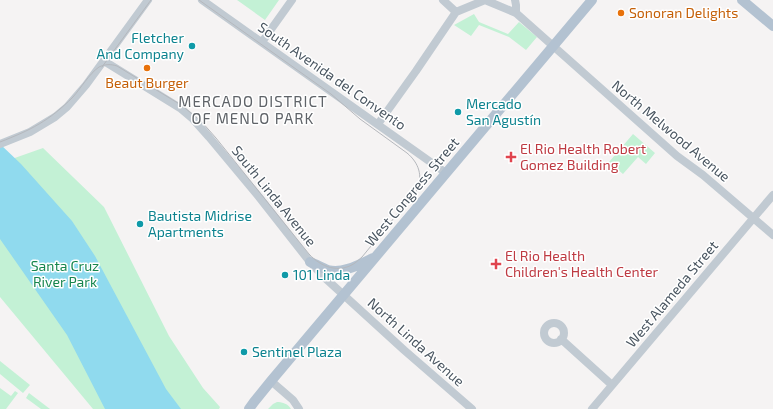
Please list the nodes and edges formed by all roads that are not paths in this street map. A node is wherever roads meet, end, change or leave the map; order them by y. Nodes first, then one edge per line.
1 (148, 0) edge
2 (202, 0) edge
3 (292, 0) edge
4 (444, 0) edge
5 (515, 0) edge
6 (592, 0) edge
7 (742, 0) edge
8 (456, 12) junction
9 (516, 13) junction
10 (773, 26) edge
11 (262, 42) junction
12 (553, 46) junction
13 (104, 61) junction
14 (378, 124) junction
15 (0, 144) edge
16 (446, 173) junction
17 (773, 195) edge
18 (754, 218) junction
19 (773, 235) edge
20 (375, 257) junction
21 (310, 262) junction
22 (343, 295) junction
23 (561, 339) dead end
24 (271, 380) junction
25 (612, 385) junction
26 (251, 405) edge
27 (245, 409) edge
28 (299, 409) edge
29 (472, 409) edge
30 (592, 409) edge

1 - 13 street
2 - 11 street, South Avenida del Convento
3 - 11 street
4 - 8 street
5 - 9 street
6 - 12 main road, West Congress Street
7 - 10 main road
8 - 9 street, North Melwood Avenue
8 - 14 street
9 - 12 street, North Melwood Avenue
11 - 14 street, South Avenida del Convento
12 - 16 main road, West Congress Street
12 - 18 street, North Melwood Avenue
13 - 15 street
13 - 21 street, South Linda Avenue
14 - 16 street, South Avenida del Convento
16 - 20 main road, West Congress Street
17 - 18 street, West Alameda Street
18 - 19 street, North Melwood Avenue
18 - 25 street, West Alameda Street
20 - 21 main road
20 - 22 main road, West Congress Street
21 - 22 street, South Linda Avenue
22 - 24 main road, West Congress Street
22 - 29 street, North Linda Avenue
23 - 25 street
24 - 26 main road, West Congress Street
24 - 28 street
25 - 30 street, West Alameda Street
26 - 27 main road, West Congress Street

